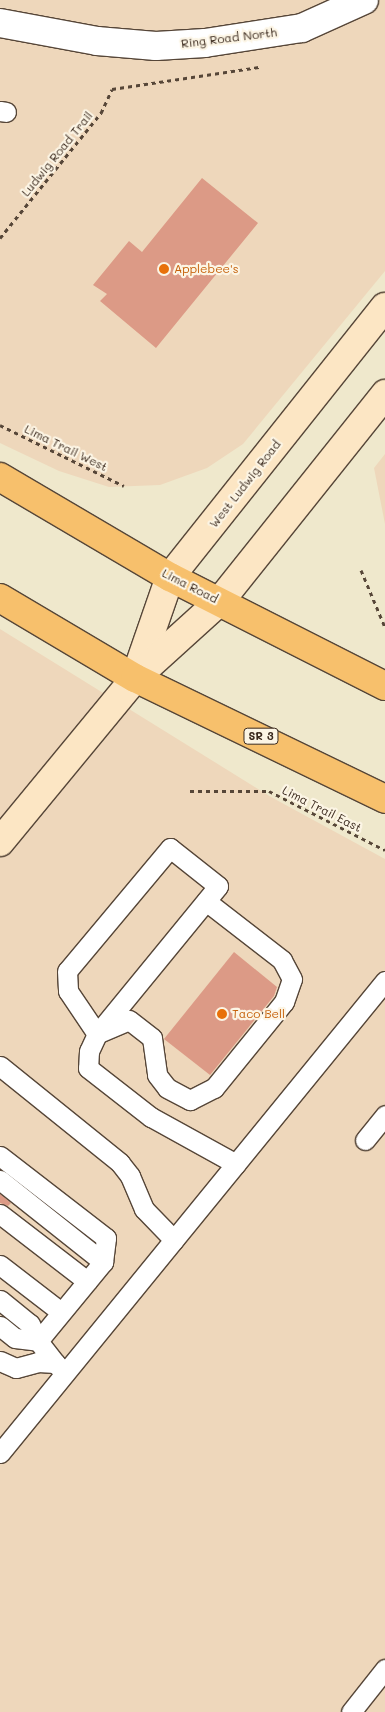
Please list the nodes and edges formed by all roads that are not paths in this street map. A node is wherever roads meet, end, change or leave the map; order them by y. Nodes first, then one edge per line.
1 (364, 0) edge
2 (0, 23) edge
3 (385, 307) edge
4 (385, 394) edge
5 (0, 477) edge
6 (170, 577) junction
7 (0, 598) edge
8 (220, 601) junction
9 (135, 678) junction
10 (385, 686) edge
11 (385, 798) edge
12 (0, 842) edge
13 (206, 901) junction
14 (385, 981) edge
15 (97, 1034) junction
16 (0, 1066) edge
17 (385, 1115) edge
18 (365, 1140) dead end
19 (0, 1156) edge
20 (236, 1164) junction
21 (0, 1180) edge
22 (0, 1214) edge
23 (174, 1240) junction
24 (103, 1262) junction
25 (0, 1265) edge
26 (87, 1281) junction
27 (0, 1300) edge
28 (61, 1312) junction
29 (0, 1326) edge
30 (38, 1341) junction
31 (0, 1361) edge
32 (61, 1368) junction
33 (2, 1446) edge
34 (385, 1669) edge
35 (351, 1712) edge

1 - 2 street, Ring Road North
3 - 6 main road, West Ludwig Road
4 - 8 main road, West Ludwig Road
5 - 6 highway, Lima Road
6 - 8 highway, Lima Road
6 - 9 main road, West Ludwig Road
7 - 9 highway, SR 3
8 - 9 main road, West Ludwig Road
8 - 10 highway, Lima Road
9 - 11 highway, SR 3
9 - 12 main road, West Ludwig Road
13 - 15 lane
13 - 15 lane
13 - 15 lane
14 - 20 lane
15 - 20 lane
16 - 23 lane
17 - 18 lane
19 - 24 lane
20 - 23 lane
21 - 24 lane
22 - 26 lane
23 - 32 lane
24 - 26 lane
25 - 28 lane
26 - 28 lane
27 - 30 lane
28 - 30 lane
29 - 30 lane
30 - 32 lane
31 - 32 lane
32 - 33 lane
34 - 35 lane

